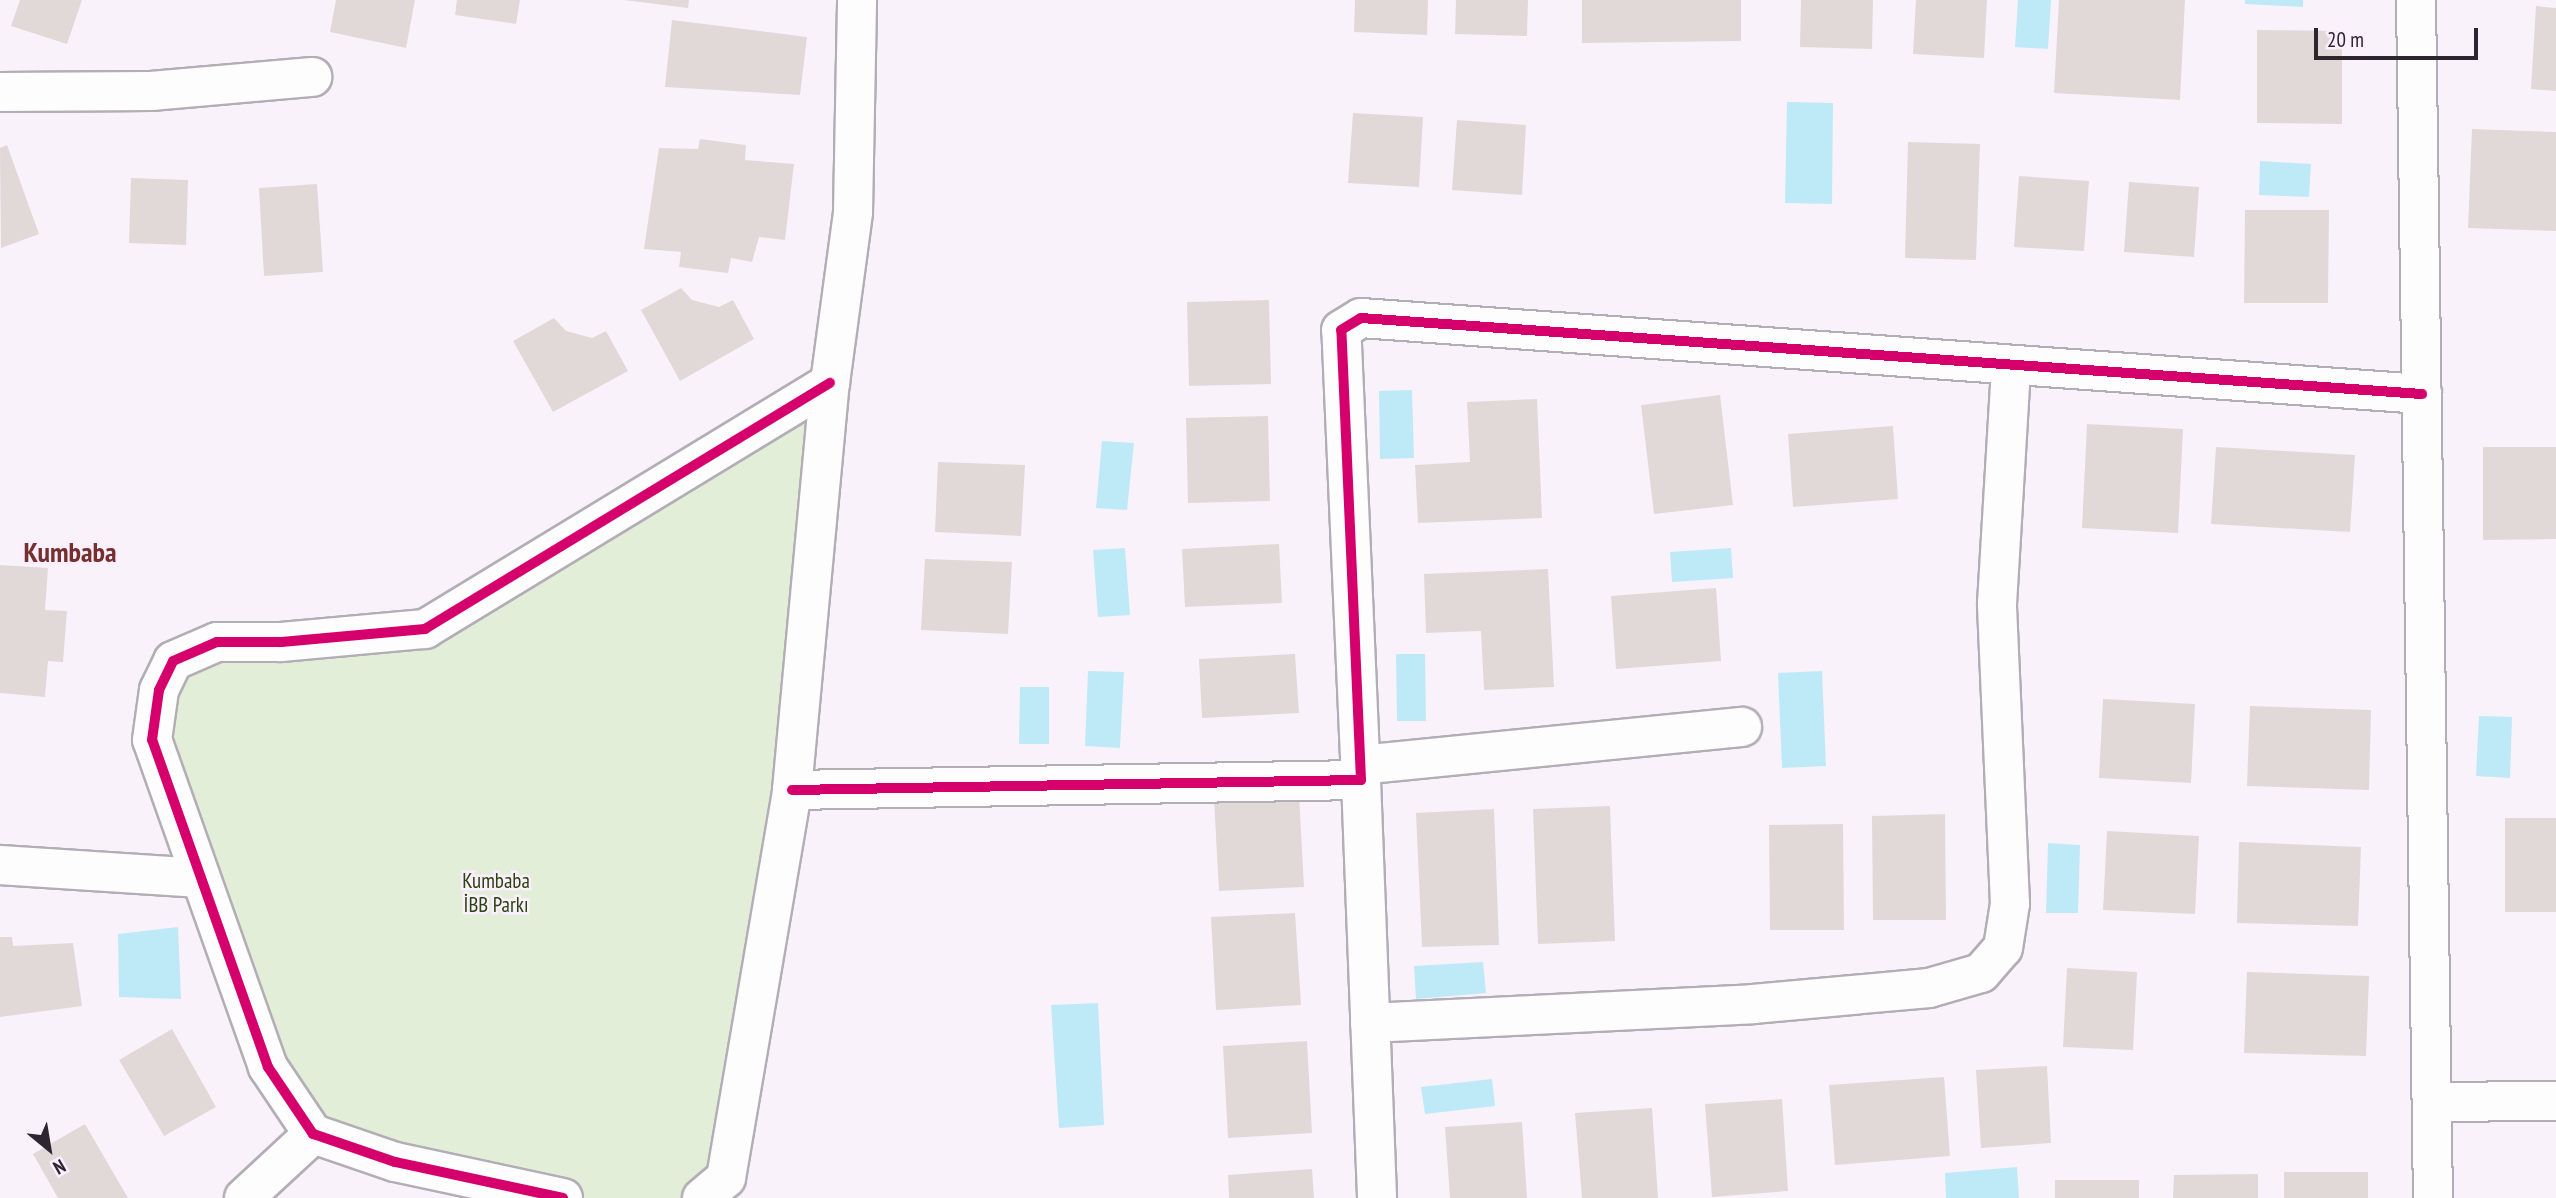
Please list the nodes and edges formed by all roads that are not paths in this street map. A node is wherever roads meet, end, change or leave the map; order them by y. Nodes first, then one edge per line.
1 (857, 0) edge
2 (2416, 0) edge
3 (312, 77) dead end
4 (0, 92) edge
5 (2011, 365) junction
6 (830, 383) junction
7 (2422, 394) junction
8 (1742, 727) dead end
9 (1361, 773) junction
10 (792, 790) junction
11 (0, 865) edge
12 (201, 878) junction
13 (1370, 1023) junction
14 (2556, 1101) edge
15 (2432, 1102) junction
16 (313, 1134) junction
17 (244, 1198) edge
18 (563, 1198) edge
19 (702, 1198) edge
20 (1377, 1198) edge
21 (2433, 1198) edge

1 - 6 street
2 - 7 street
3 - 4 street
5 - 7 street
5 - 9 street
5 - 13 street
6 - 10 street
6 - 12 street
7 - 15 street
8 - 9 street
9 - 10 street
9 - 13 street
10 - 19 street
11 - 12 street
12 - 16 street
13 - 20 street
14 - 15 street
15 - 21 street
16 - 17 street
16 - 18 street

